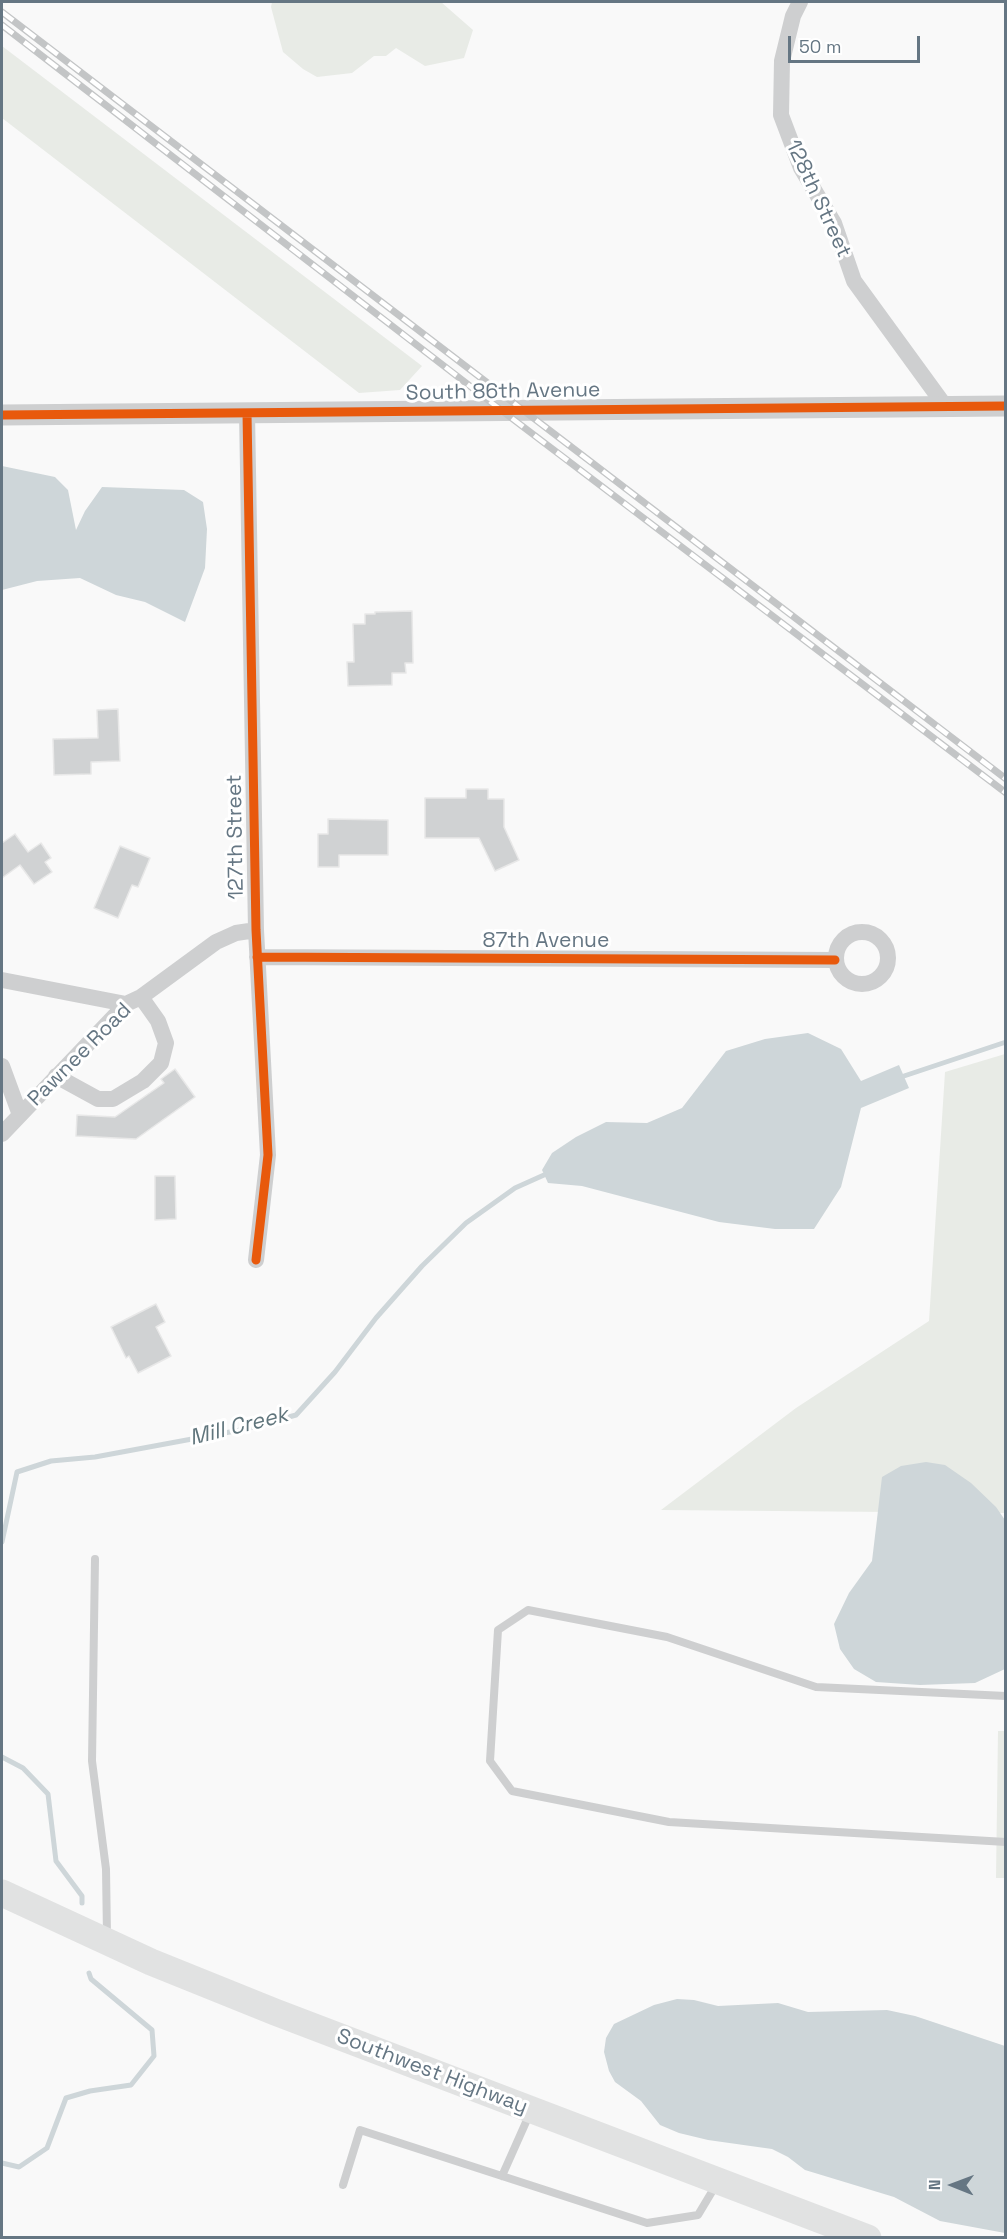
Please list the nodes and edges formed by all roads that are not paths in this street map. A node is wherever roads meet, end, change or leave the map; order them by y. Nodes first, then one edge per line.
1 (800, 2) edge
2 (945, 406) junction
3 (1005, 406) edge
4 (248, 413) junction
5 (2, 415) edge
6 (256, 930) junction
7 (257, 957) junction
8 (835, 960) dead end
9 (2, 980) edge
10 (133, 1000) junction
11 (2, 1066) edge
12 (56, 1076) junction
13 (20, 1115) junction
14 (2, 1134) edge
15 (256, 1260) dead end
16 (95, 1559) dead end
17 (1005, 1696) edge
18 (1005, 1842) edge
19 (2, 1893) edge
20 (107, 1942) junction
21 (531, 2109) junction
22 (502, 2176) junction
23 (718, 2181) junction
24 (343, 2186) dead end
25 (868, 2238) edge

1 - 2 street, 128th Street
2 - 3 street, South 86th Avenue
2 - 4 street, South 86th Avenue
4 - 5 street, South 86th Avenue
4 - 6 street, 127th Street
6 - 7 street, 127th Street
6 - 10 street, Pawnee Road
7 - 8 street, 87th Avenue
7 - 15 street, 127th Street
9 - 10 street
10 - 12 street, Pawnee Road
10 - 12 street
11 - 13 street
12 - 13 street, Pawnee Road
13 - 14 street, Pawnee Road
16 - 20 lane
17 - 18 lane
19 - 20 main road, Southwest Highway
20 - 21 main road, Southwest Highway
21 - 22 lane
21 - 23 main road, Southwest Highway
22 - 23 lane
22 - 24 lane
23 - 25 main road, Southwest Highway

